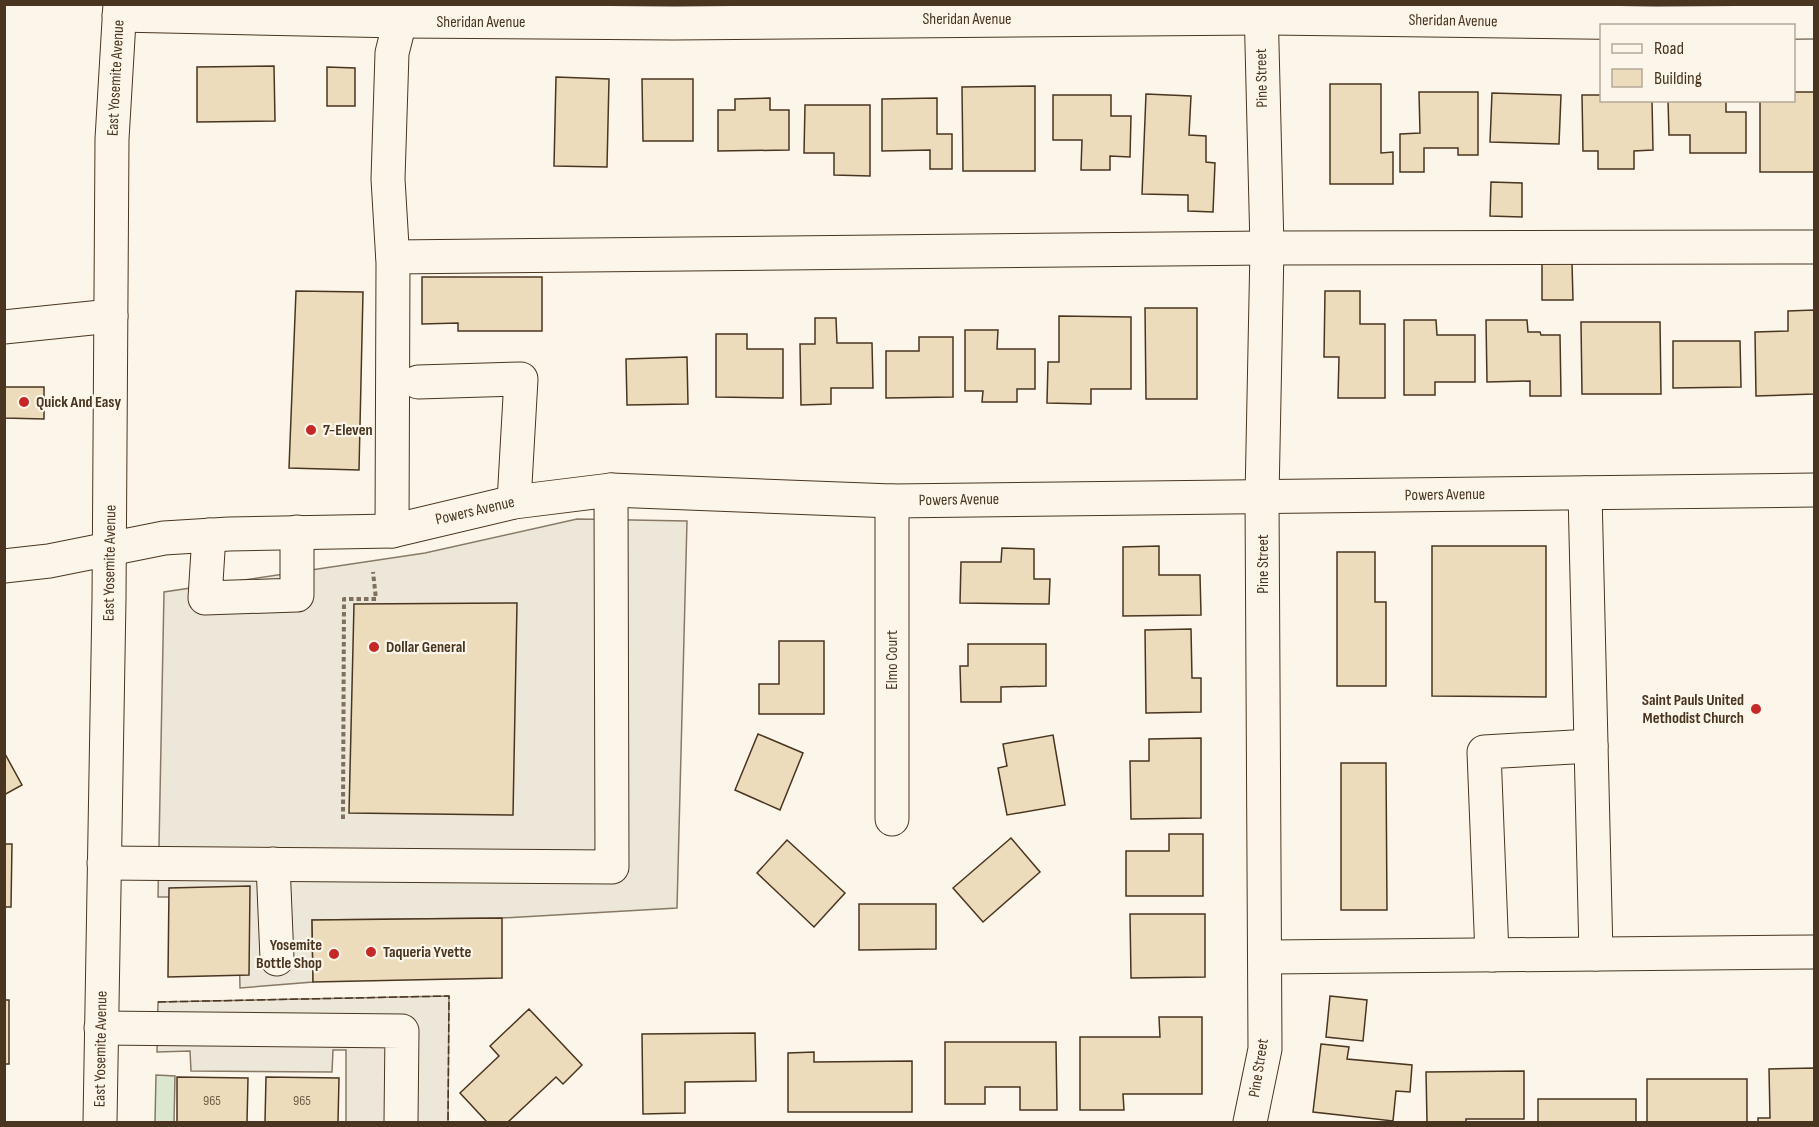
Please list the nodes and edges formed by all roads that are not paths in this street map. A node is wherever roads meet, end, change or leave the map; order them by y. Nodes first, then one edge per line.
1 (120, 10) edge
2 (1261, 11) edge
3 (852, 12) edge
4 (1656, 14) edge
5 (400, 21) junction
6 (1815, 22) edge
7 (1815, 247) edge
8 (1267, 248) junction
9 (393, 257) junction
10 (111, 316) junction
11 (4, 327) edge
12 (418, 382) dead end
13 (611, 490) junction
14 (1815, 490) edge
15 (1585, 493) junction
16 (1262, 497) junction
17 (892, 501) junction
18 (514, 502) junction
19 (392, 531) junction
20 (297, 532) junction
21 (209, 535) junction
22 (109, 548) junction
23 (4, 566) edge
24 (1591, 746) junction
25 (892, 819) dead end
26 (104, 863) junction
27 (273, 864) junction
28 (1815, 952) edge
29 (1596, 954) junction
30 (1492, 955) junction
31 (1265, 957) junction
32 (277, 959) dead end
33 (101, 1028) junction
34 (100, 1122) edge
35 (402, 1122) edge
36 (1250, 1122) edge

1 - 5 street, Sheridan Avenue
1 - 10 street, East Yosemite Avenue
2 - 3 street, Sheridan Avenue
2 - 4 street, Sheridan Avenue
2 - 8 street, Pine Street
3 - 5 street, Sheridan Avenue
4 - 6 street, Sheridan Avenue
5 - 9 street
7 - 8 street
8 - 9 street
8 - 16 street, Pine Street
9 - 19 street
10 - 11 street
10 - 22 street, East Yosemite Avenue
12 - 18 street
13 - 17 street, Powers Avenue
13 - 18 street, Powers Avenue
13 - 27 street
14 - 15 street, Powers Avenue
15 - 16 street, Powers Avenue
15 - 24 street
16 - 17 street, Powers Avenue
16 - 31 street, Pine Street
17 - 25 street, Elmo Court
18 - 19 street, Powers Avenue
19 - 20 street, Powers Avenue
20 - 21 street, Powers Avenue
20 - 21 street
21 - 22 street, Powers Avenue
22 - 23 street, Powers Avenue
22 - 26 street, East Yosemite Avenue
24 - 29 street
24 - 30 street
26 - 27 street
26 - 33 street, East Yosemite Avenue
27 - 32 street
28 - 29 street
29 - 30 street
30 - 31 street
31 - 36 street, Pine Street
33 - 34 street, East Yosemite Avenue
33 - 35 street

